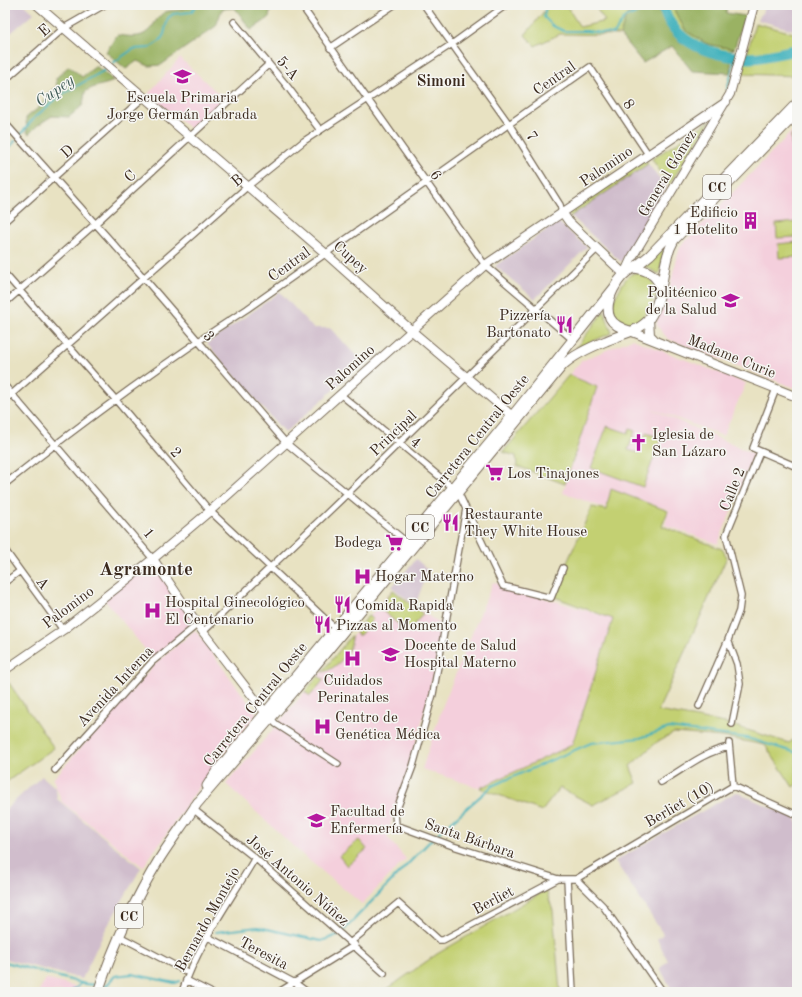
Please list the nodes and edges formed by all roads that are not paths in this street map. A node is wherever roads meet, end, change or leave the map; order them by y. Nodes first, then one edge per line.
1 (37, 5) edge
2 (104, 5) edge
3 (301, 5) edge
4 (394, 5) edge
5 (424, 5) edge
6 (754, 5) edge
7 (502, 6) edge
8 (234, 22) dead end
9 (64, 28) junction
10 (452, 44) junction
11 (330, 48) junction
12 (269, 64) junction
13 (590, 67) joint
14 (5, 80) edge
15 (144, 96) junction
16 (367, 99) junction
17 (726, 102) junction
18 (797, 103) edge
19 (797, 114) edge
20 (5, 123) edge
21 (509, 124) junction
22 (320, 130) junction
23 (190, 136) junction
24 (648, 154) junction
25 (54, 179) junction
26 (426, 182) junction
27 (248, 186) junction
28 (562, 212) junction
29 (5, 221) edge
30 (95, 224) junction
31 (597, 249) junction
32 (325, 253) junction
33 (485, 265) junction
34 (634, 268) junction
35 (5, 274) edge
36 (624, 274) junction
37 (144, 278) junction
38 (614, 288) junction
39 (661, 289) junction
40 (19, 291) junction
41 (5, 303) edge
42 (536, 308) junction
43 (649, 319) junction
44 (611, 320) junction
45 (412, 331) junction
46 (630, 331) junction
47 (616, 337) junction
48 (573, 340) junction
49 (197, 341) junction
50 (657, 342) junction
51 (68, 346) junction
52 (466, 378) junction
53 (5, 386) edge
54 (776, 389) junction
55 (12, 394) junction
56 (340, 394) junction
57 (797, 397) edge
58 (115, 399) junction
59 (5, 400) edge
60 (515, 418) junction
61 (286, 443) junction
62 (399, 443) junction
63 (55, 444) junction
64 (760, 452) junction
65 (797, 467) edge
66 (5, 484) edge
67 (456, 490) junction
68 (348, 493) junction
69 (466, 509) junction
70 (210, 511) junction
71 (410, 545) junction
72 (5, 550) edge
73 (153, 559) junction
74 (270, 568) junction
75 (563, 568) dead end
76 (20, 571) junction
77 (5, 582) edge
78 (201, 628) junction
79 (63, 630) junction
80 (339, 631) junction
81 (728, 640) junction
82 (5, 670) edge
83 (699, 706) dead end
84 (268, 716) junction
85 (732, 724) dead end
86 (338, 764) dead end
87 (55, 770) dead end
88 (661, 782) dead end
89 (733, 786) junction
90 (194, 807) junction
91 (797, 816) edge
92 (255, 858) junction
93 (576, 878) junction
94 (558, 879) junction
95 (567, 879) junction
96 (119, 936) junction
97 (208, 937) junction
98 (353, 944) junction
99 (189, 973) junction
100 (384, 973) dead end
101 (186, 980) junction
102 (295, 983) junction
103 (98, 992) edge
104 (182, 992) edge
105 (210, 992) edge
106 (279, 992) edge
107 (307, 992) edge
108 (573, 992) edge
109 (663, 992) edge

1 - 9 street, Cupey
2 - 9 street, E
3 - 11 street, 6
4 - 11 street
5 - 10 street, 7
6 - 17 street, General Gómez
7 - 10 street, B
8 - 12 street, 5-A
9 - 14 street, E
9 - 15 street, Cupey
10 - 16 street, B
10 - 21 street, 7
11 - 16 street, 6
12 - 22 street, 5-A
12 - 23 street, C
13 - 21 street, Central
13 - 24 street, 8
15 - 23 street, Cupey
15 - 25 street, D
16 - 22 street, B
16 - 26 street, 6
17 - 24 street, Palomino
17 - 36 street, General Gómez
18 - 34 main road, CC
19 - 39 main road, CC
20 - 25 street, 3
21 - 26 street, Central
21 - 28 street, 7
22 - 27 street, B
23 - 27 street, Cupey
23 - 30 street, C
24 - 28 street, Palomino
25 - 29 street, D
25 - 30 street, 3
26 - 32 street, Central
26 - 33 street, 6
27 - 32 street, Cupey
27 - 37 street, B
28 - 31 street, 7
28 - 33 street, Palomino
30 - 37 street, 3
30 - 40 street, C
31 - 36 street, 7
31 - 42 street, Principal
32 - 45 street, Cupey
32 - 49 street, Central
33 - 42 street, 6
33 - 45 street, Palomino
34 - 36 main road, CC
34 - 39 main road
35 - 40 street, 2
36 - 38 main road, CC
37 - 49 street, 3
37 - 51 street, B
38 - 44 main road, CC
38 - 48 main road, Carretera Central Oeste / CC
39 - 43 main road, CC
40 - 41 street, C
40 - 51 street, 2
42 - 48 street, 6
42 - 52 street, Principal
43 - 46 main road, CC
43 - 50 street
44 - 46 main road
44 - 47 main road
45 - 52 street, Cupey
45 - 56 street, Palomino
46 - 47 main road, Carretera Central Oeste / CC
46 - 50 street, Madame Curie
47 - 60 main road, Carretera Central Oeste / CC
48 - 60 main road, Carretera Central Oeste / CC
49 - 58 street, Central
49 - 61 street, 3
50 - 54 street, Madame Curie
51 - 55 street, B
51 - 58 street, 2
52 - 60 street, Cupey
52 - 62 street, Principal
53 - 55 street, 1
54 - 57 street, Madame Curie
54 - 64 street
55 - 59 street, B
55 - 63 street, 1
56 - 61 street, Palomino
56 - 62 street, 4
58 - 63 street, Central
58 - 70 street, 2
60 - 67 main road, Carretera Central Oeste / CC
61 - 68 street, 3
61 - 70 street, Palomino
62 - 67 street, 4
62 - 68 street, Principal
63 - 66 street, Central
63 - 73 street, 1
64 - 65 street
64 - 81 street, Calle 2
67 - 69 street
67 - 71 main road, Carretera Central Oeste / CC
68 - 71 street, 3
68 - 74 street, Principal
69 - 75 street
69 - 94 street, Santa Bárbara
70 - 73 street, Palomino
70 - 74 street, 2
71 - 80 main road, Carretera Central Oeste / CC
72 - 76 street, A
73 - 78 street, 1
73 - 79 street, Palomino
74 - 78 street, Principal
74 - 80 street, 2
76 - 77 street
76 - 79 street, A
78 - 84 street, 1
78 - 87 street, Avenida Interna
79 - 82 street, Palomino
80 - 84 main road, Carretera Central Oeste / CC
81 - 83 street
81 - 85 street
84 - 86 street, 1
84 - 90 main road, Carretera Central Oeste / CC
88 - 89 street
89 - 91 street, Berliet (10)
89 - 93 street, Berliet (10)
90 - 92 street, José Antonio Núñez
90 - 96 main road, Carretera Central Oeste / CC
92 - 97 street, Bernardo Montejo
92 - 98 street, José Antonio Núñez
93 - 95 street, Santa Bárbara
93 - 109 street
94 - 95 street, Santa Bárbara
94 - 98 street, Berliet
95 - 108 street
96 - 99 street
96 - 103 main road, Carretera Central Oeste / CC
97 - 99 street, Bernardo Montejo
97 - 102 street, Teresita
98 - 100 street, José Antonio Núñez
98 - 102 street
99 - 101 street, Bernardo Montejo
101 - 104 street, Bernardo Montejo
101 - 105 street
102 - 106 street
102 - 107 street, Teresita

